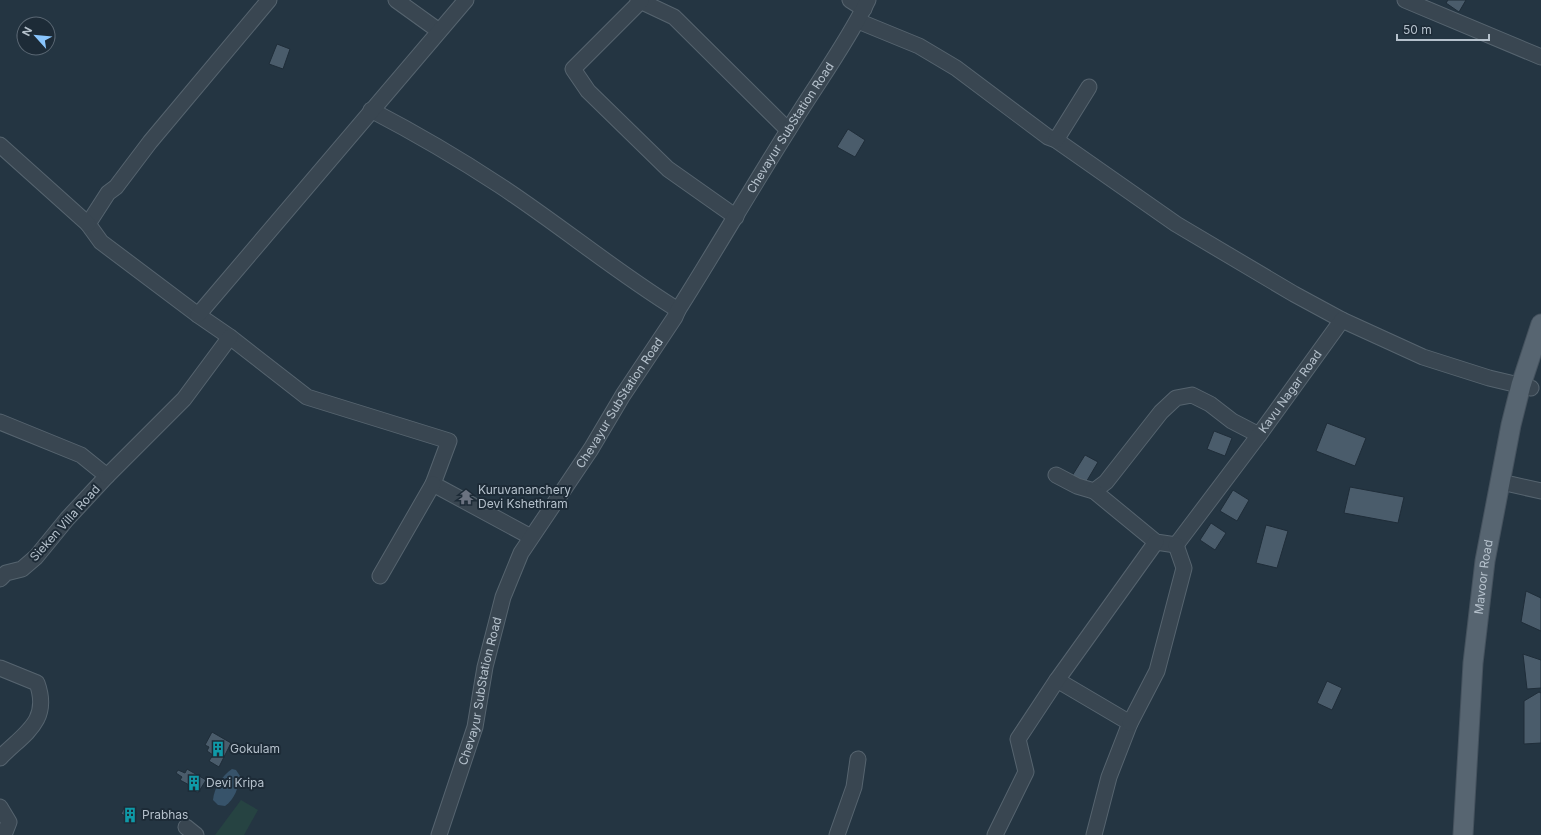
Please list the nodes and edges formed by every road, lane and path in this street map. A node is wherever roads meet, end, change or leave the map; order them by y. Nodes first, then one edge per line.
1 (269, 0) edge
2 (396, 0) edge
3 (466, 0) edge
4 (850, 0) edge
5 (1405, 0) edge
6 (640, 1) edge
7 (863, 10) edge
8 (439, 31) junction
9 (1541, 57) edge
10 (1089, 87) dead end
11 (372, 110) junction
12 (788, 130) junction
13 (1056, 140) junction
14 (0, 145) edge
15 (736, 217) junction
16 (88, 224) junction
17 (678, 310) junction
18 (198, 315) junction
19 (1342, 320) junction
20 (1541, 324) edge
21 (230, 337) junction
22 (1541, 357) edge
23 (1526, 386) junction
24 (0, 422) edge
25 (1259, 435) junction
26 (1056, 475) dead end
27 (107, 476) junction
28 (433, 484) junction
29 (1510, 484) junction
30 (1094, 491) junction
31 (1541, 492) edge
32 (531, 537) junction
33 (1156, 542) junction
34 (1176, 545) junction
35 (380, 576) dead end
36 (0, 580) edge
37 (0, 668) edge
38 (1057, 680) junction
39 (1130, 723) junction
40 (0, 758) edge
41 (858, 759) dead end
42 (0, 807) edge
43 (4, 835) edge
44 (439, 835) edge
45 (837, 835) edge
46 (995, 835) edge
47 (1094, 835) edge
48 (1463, 835) edge
49 (1472, 835) edge

1 - 16 street
2 - 8 street
3 - 8 street
4 - 7 street
5 - 9 street
6 - 12 street
6 - 15 street
7 - 12 street, Chevayur SubStation Road
7 - 13 street
8 - 11 street
10 - 13 street
11 - 17 street
11 - 18 street
12 - 15 street, Chevayur SubStation Road
13 - 19 street
14 - 16 street
15 - 17 street, Chevayur SubStation Road
16 - 18 street
17 - 32 street, Chevayur SubStation Road
18 - 21 street
19 - 23 street
19 - 25 street, Kavu Nagar Road
20 - 23 main road, Mavoor Road
21 - 27 street
21 - 28 street
22 - 23 main road, Mavoor Road
23 - 29 main road, Mavoor Road
23 - 48 main road, Mavoor Road
24 - 27 street, Sieken Villa Road
25 - 30 street, Kavu Nagar Road
25 - 34 street
26 - 30 street
27 - 36 street, Sieken Villa Road
28 - 32 street
28 - 35 street
29 - 31 street
29 - 49 main road, Mavoor Road
30 - 33 street
32 - 44 street, Chevayur SubStation Road
33 - 34 street
33 - 38 street
34 - 39 street
37 - 40 street
38 - 39 street
38 - 46 street
39 - 47 street
41 - 45 street
42 - 43 street

